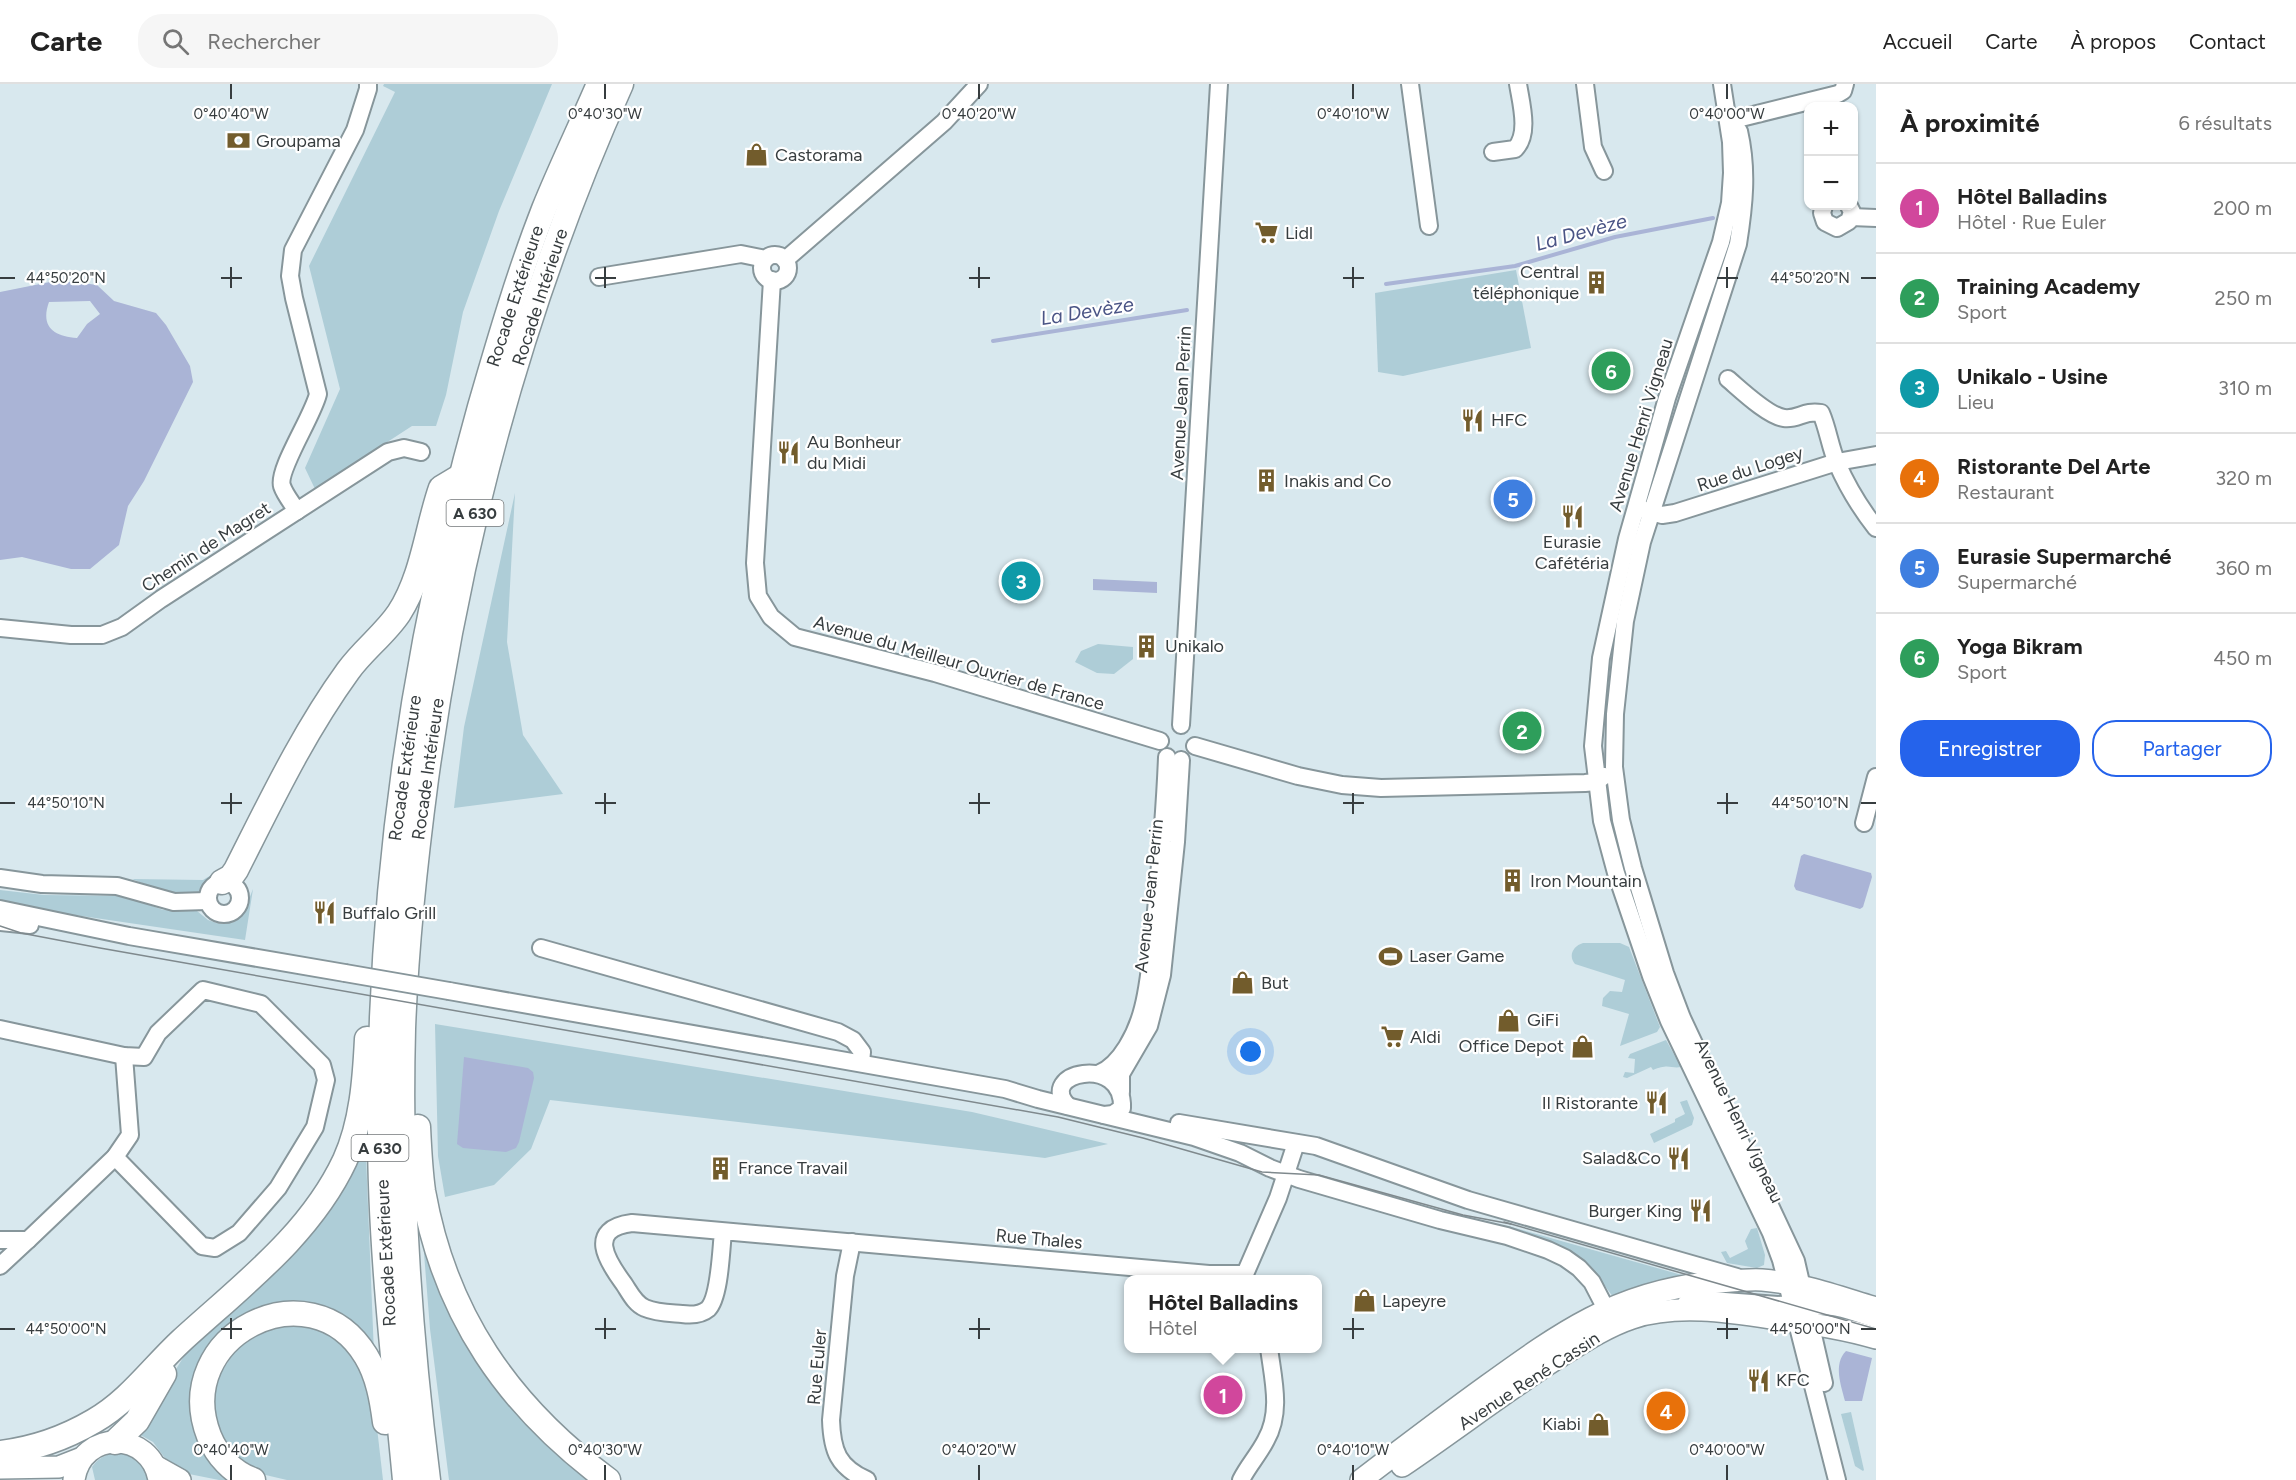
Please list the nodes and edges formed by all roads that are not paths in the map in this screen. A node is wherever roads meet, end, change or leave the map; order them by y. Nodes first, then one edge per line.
1 (599, 84) edge
2 (621, 84) edge
3 (979, 84) edge
4 (1219, 84) edge
5 (1410, 84) edge
6 (1518, 84) edge
7 (1585, 84) edge
8 (1722, 84) edge
9 (1727, 84) edge
10 (1845, 84) edge
11 (368, 86) edge
12 (1733, 116) junction
13 (1492, 152) dead end
14 (1604, 171) dead end
15 (1824, 210) edge
16 (1850, 211) edge
17 (1876, 218) edge
18 (1429, 226) dead end
19 (765, 259) junction
20 (785, 260) junction
21 (599, 277) dead end
22 (772, 280) junction
23 (1728, 379) dead end
24 (421, 452) dead end
25 (1876, 455) edge
26 (1836, 462) junction
27 (461, 476) junction
28 (1643, 509) junction
29 (297, 511) junction
30 (1876, 528) edge
31 (0, 628) edge
32 (1181, 725) junction
33 (1160, 741) junction
34 (1195, 746) junction
35 (1174, 759) junction
36 (1614, 767) junction
37 (1876, 777) edge
38 (1596, 782) junction
39 (397, 816) junction
40 (1864, 823) dead end
41 (1633, 868) junction
42 (0, 878) edge
43 (215, 891) joint
44 (0, 909) edge
45 (0, 922) edge
46 (129, 936) junction
47 (541, 948) dead end
48 (407, 961) junction
49 (1150, 1003) junction
50 (0, 1029) edge
51 (124, 1056) junction
52 (861, 1062) junction
53 (1098, 1074) junction
54 (1063, 1100) junction
55 (1122, 1100) junction
56 (1104, 1115) junction
57 (1194, 1137) junction
58 (1296, 1143) junction
59 (115, 1157) junction
60 (1287, 1171) junction
61 (1426, 1184) junction
62 (723, 1232) junction
63 (0, 1240) edge
64 (27, 1240) junction
65 (852, 1242) junction
66 (0, 1266) edge
67 (1221, 1275) edge
68 (1247, 1275) edge
69 (1761, 1280) junction
70 (1800, 1305) junction
71 (1876, 1308) edge
72 (1606, 1309) junction
73 (1633, 1318) junction
74 (1876, 1319) edge
75 (195, 1330) junction
76 (1876, 1338) edge
77 (1269, 1353) edge
78 (115, 1442) junction
79 (1260, 1451) junction
80 (0, 1453) edge
81 (82, 1458) junction
82 (0, 1468) edge
83 (157, 1473) edge
84 (74, 1480) edge
85 (180, 1480) edge
86 (253, 1480) edge
87 (396, 1480) edge
88 (405, 1480) edge
89 (430, 1480) edge
90 (608, 1480) edge
91 (867, 1480) edge
92 (1232, 1480) edge
93 (1241, 1480) edge
94 (1361, 1480) edge
95 (1381, 1480) edge
96 (1837, 1480) edge
97 (1848, 1480) edge

1 - 27 highway, Rocade Extérieure / A 630
2 - 48 highway, Rocade Intérieure / A 630
3 - 20 street
4 - 32 street, Avenue Jean Perrin
5 - 18 street
6 - 13 street
7 - 14 street
8 - 12 street, Avenue Henri Vigneau
9 - 12 street, Avenue Henri Vigneau
10 - 12 street
11 - 29 street
12 - 28 street, Avenue Henri Vigneau
15 - 16 street
16 - 17 street
19 - 20 street
19 - 21 street
19 - 22 street
20 - 22 street
22 - 33 street, Avenue du Meilleur Ouvrier de France
23 - 26 street
24 - 29 street, Chemin de Magret
25 - 26 street, Rue du Logey
26 - 28 street, Rue du Logey
26 - 30 street
27 - 39 highway, Rocade Extérieure / A 630
27 - 43 highway
28 - 36 street, Avenue Henri Vigneau
28 - 38 street, Avenue Henri Vigneau
29 - 31 street, Chemin de Magret
32 - 33 street
32 - 34 street
33 - 35 street
34 - 35 street
34 - 38 street
35 - 49 street, Avenue Jean Perrin
36 - 38 street
36 - 41 street, Avenue Henri Vigneau
37 - 40 street
38 - 41 street, Avenue Henri Vigneau
38 - 70 street, Avenue Henri Vigneau
39 - 75 highway
39 - 88 highway, Rocade Extérieure / A 630
41 - 70 street, Avenue Henri Vigneau
42 - 43 street
44 - 46 street
45 - 46 street
46 - 52 street, bridge
47 - 52 street
48 - 89 highway, Rocade Intérieure / A 630
48 - 90 highway
49 - 53 street, Avenue Jean Perrin
49 - 55 street, Avenue Jean Perrin
50 - 51 street
51 - 59 street
51 - 59 street
52 - 54 street
53 - 54 street
53 - 55 street
54 - 55 street
54 - 56 street
55 - 56 street
55 - 58 street
56 - 57 street
57 - 58 street
57 - 60 street
58 - 60 street, Rue Thales
58 - 61 street
59 - 64 street
60 - 61 street
60 - 68 street, Rue Thales
60 - 72 street
61 - 69 street
62 - 62 street, Rue Thales
62 - 65 street, Rue Thales
63 - 64 street
64 - 66 street
65 - 67 street, Rue Thales
65 - 91 street, Rue Euler
69 - 70 main road, Avenue René Cassin
69 - 72 main road, Avenue René Cassin
70 - 71 main road
70 - 73 main road, Avenue René Cassin
70 - 74 street
70 - 76 main road
70 - 96 street, Avenue Henri Vigneau
70 - 97 street, Avenue Henri Vigneau
72 - 73 street
72 - 94 main road, Avenue René Cassin
73 - 95 main road, Avenue René Cassin
75 - 78 highway
75 - 80 highway
77 - 79 street
78 - 81 main road
78 - 83 main road
79 - 92 street
79 - 93 street
81 - 82 main road
81 - 84 main road
83 - 85 main road
86 - 87 highway

